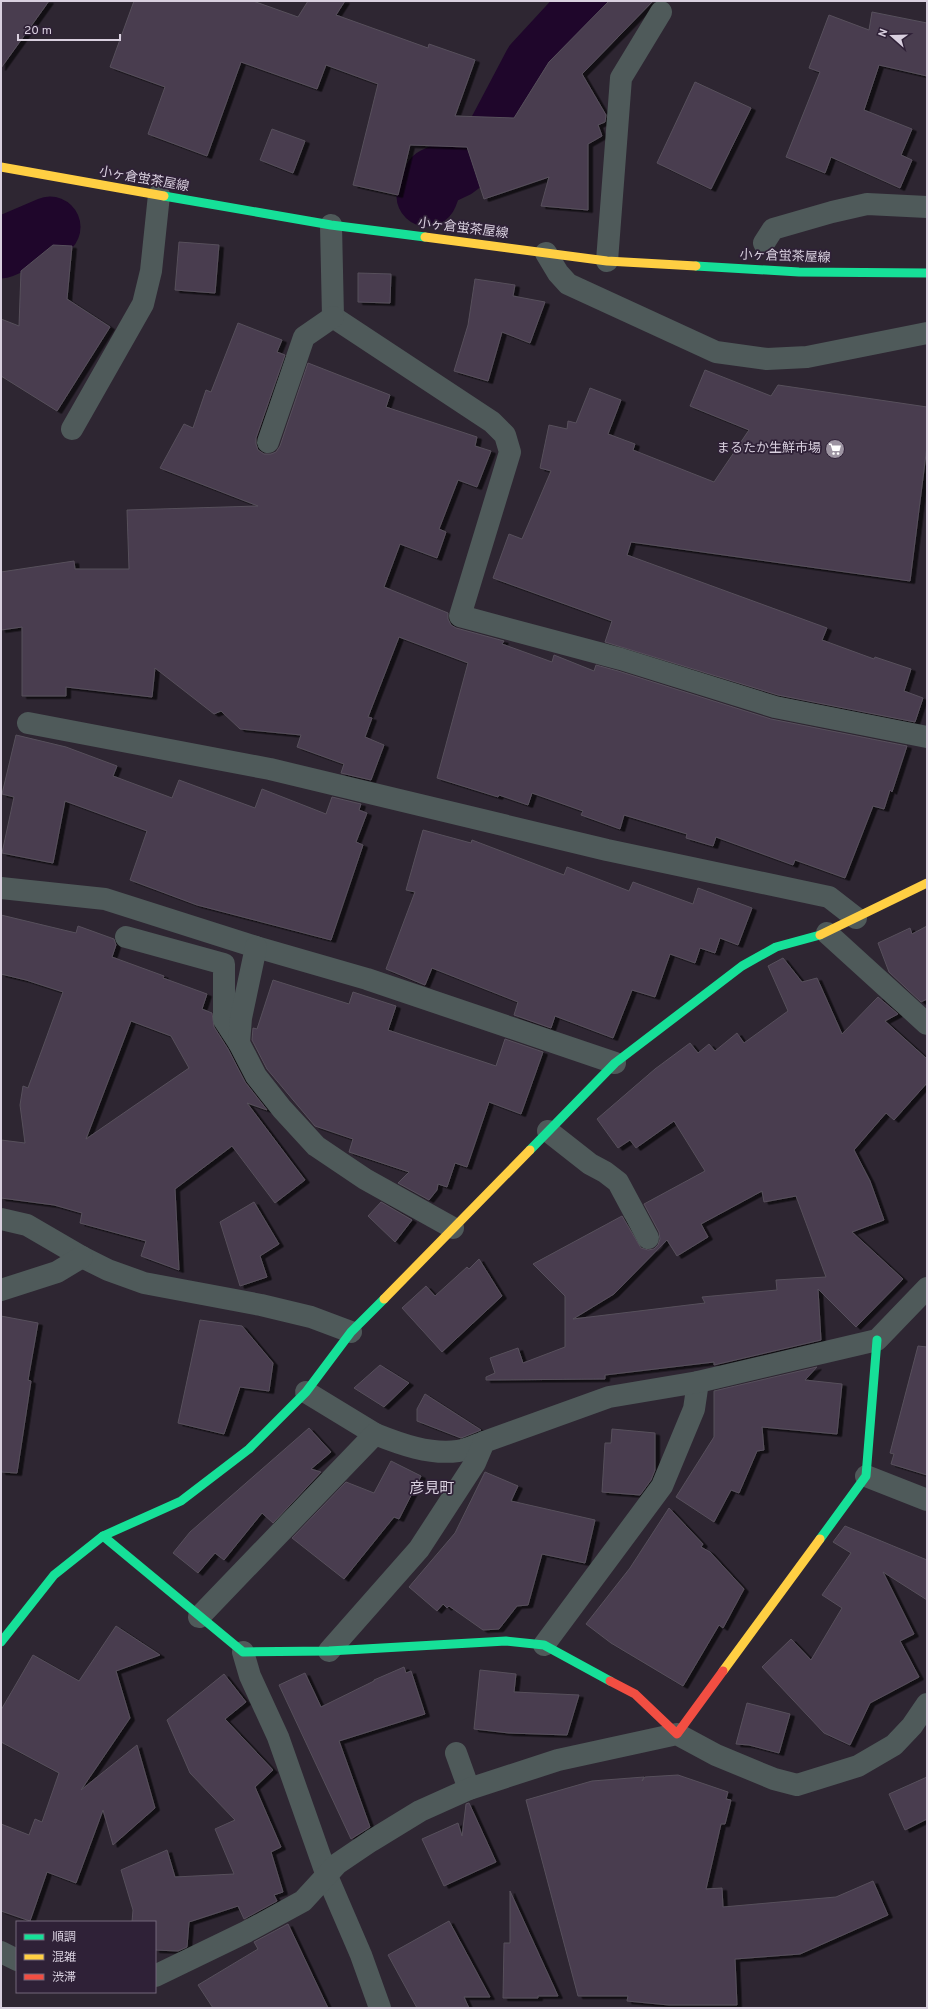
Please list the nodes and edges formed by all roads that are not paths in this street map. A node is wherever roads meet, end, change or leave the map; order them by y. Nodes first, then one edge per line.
1 (661, 12) dead end
2 (1, 167) edge
3 (158, 195) junction
4 (927, 207) edge
5 (331, 225) junction
6 (764, 243) dead end
7 (546, 253) junction
8 (607, 261) junction
9 (927, 273) edge
10 (333, 317) junction
11 (927, 333) edge
12 (72, 429) dead end
13 (268, 442) dead end
14 (28, 723) dead end
15 (927, 737) edge
16 (927, 883) edge
17 (1, 888) edge
18 (856, 918) junction
19 (827, 933) junction
20 (126, 936) dead end
21 (256, 947) junction
22 (927, 1024) edge
23 (239, 1043) junction
24 (615, 1063) junction
25 (548, 1131) junction
26 (1, 1219) edge
27 (453, 1228) junction
28 (648, 1238) dead end
29 (82, 1257) junction
30 (927, 1288) edge
31 (1, 1290) edge
32 (350, 1332) junction
33 (877, 1340) junction
34 (698, 1382) junction
35 (306, 1392) junction
36 (375, 1434) junction
37 (484, 1442) junction
38 (866, 1476) junction
39 (927, 1500) edge
40 (103, 1536) junction
41 (199, 1617) junction
42 (1, 1642) edge
43 (544, 1645) junction
44 (329, 1651) junction
45 (243, 1652) junction
46 (927, 1704) edge
47 (677, 1734) junction
48 (456, 1753) dead end
49 (469, 1789) junction
50 (327, 1876) junction
51 (1, 1952) edge
52 (16, 1960) edge
53 (156, 1976) edge
54 (380, 2008) edge

1 - 8 street
2 - 3 street, 小ヶ倉蛍茶屋線
3 - 5 street, 小ヶ倉蛍茶屋線
3 - 12 street
4 - 6 street
5 - 7 street, 小ヶ倉蛍茶屋線
5 - 10 street
7 - 8 street, 小ヶ倉蛍茶屋線
7 - 11 street
8 - 9 street, 小ヶ倉蛍茶屋線
10 - 13 street
10 - 15 street
14 - 18 street
16 - 18 street
17 - 21 street
18 - 19 street
19 - 22 street
19 - 24 street
20 - 23 street
21 - 23 street
21 - 24 street
23 - 27 street
24 - 25 street
25 - 27 street
25 - 28 street
26 - 29 street
27 - 32 street
29 - 31 street
29 - 32 street
30 - 33 street
32 - 35 street
33 - 34 street
33 - 38 street
34 - 37 street
34 - 43 street
35 - 36 street
35 - 40 street
36 - 37 street
36 - 41 street
37 - 44 street
38 - 39 street
38 - 47 street
40 - 41 street
40 - 42 street
41 - 45 street
43 - 44 street
43 - 47 street
44 - 45 street
45 - 50 street
46 - 47 street
47 - 49 street
48 - 49 street
49 - 50 street
50 - 53 street
50 - 54 street
51 - 52 street

